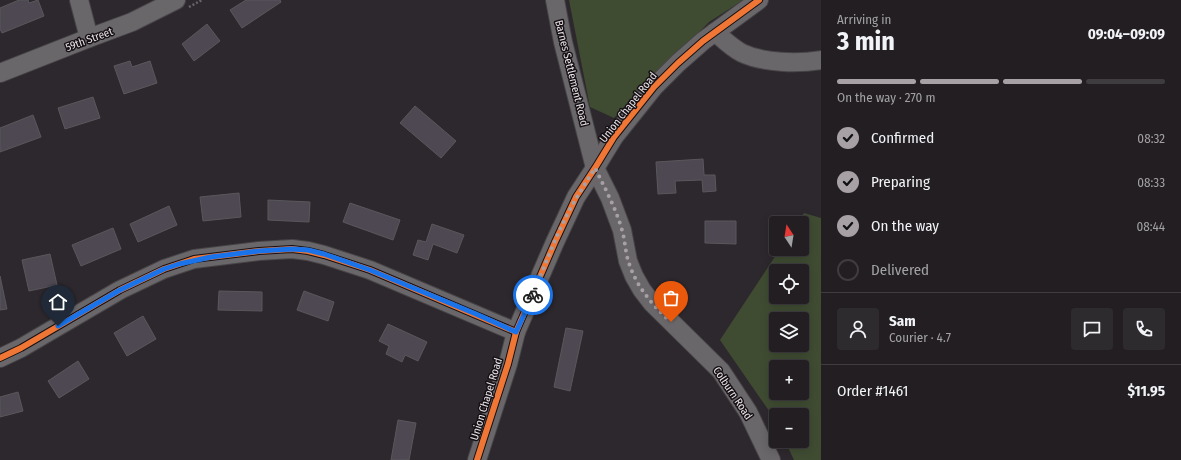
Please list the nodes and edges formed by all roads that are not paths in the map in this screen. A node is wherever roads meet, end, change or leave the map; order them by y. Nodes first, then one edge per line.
1 (79, 0) edge
2 (176, 0) edge
3 (555, 0) edge
4 (759, 0) edge
5 (715, 32) junction
6 (89, 38) junction
7 (821, 60) edge
8 (0, 73) edge
9 (595, 168) junction
10 (516, 332) junction
11 (0, 358) edge
12 (478, 460) edge
13 (770, 460) edge

1 - 6 street
2 - 6 street, 59th Street
3 - 9 street, Barnes Settlement Road
4 - 5 street, Union Chapel Road
5 - 7 street
5 - 9 street, Union Chapel Road
6 - 8 street, 59th Street
9 - 10 street, Union Chapel Road
9 - 13 street, Colburn Road
10 - 11 street
10 - 12 street, Union Chapel Road

